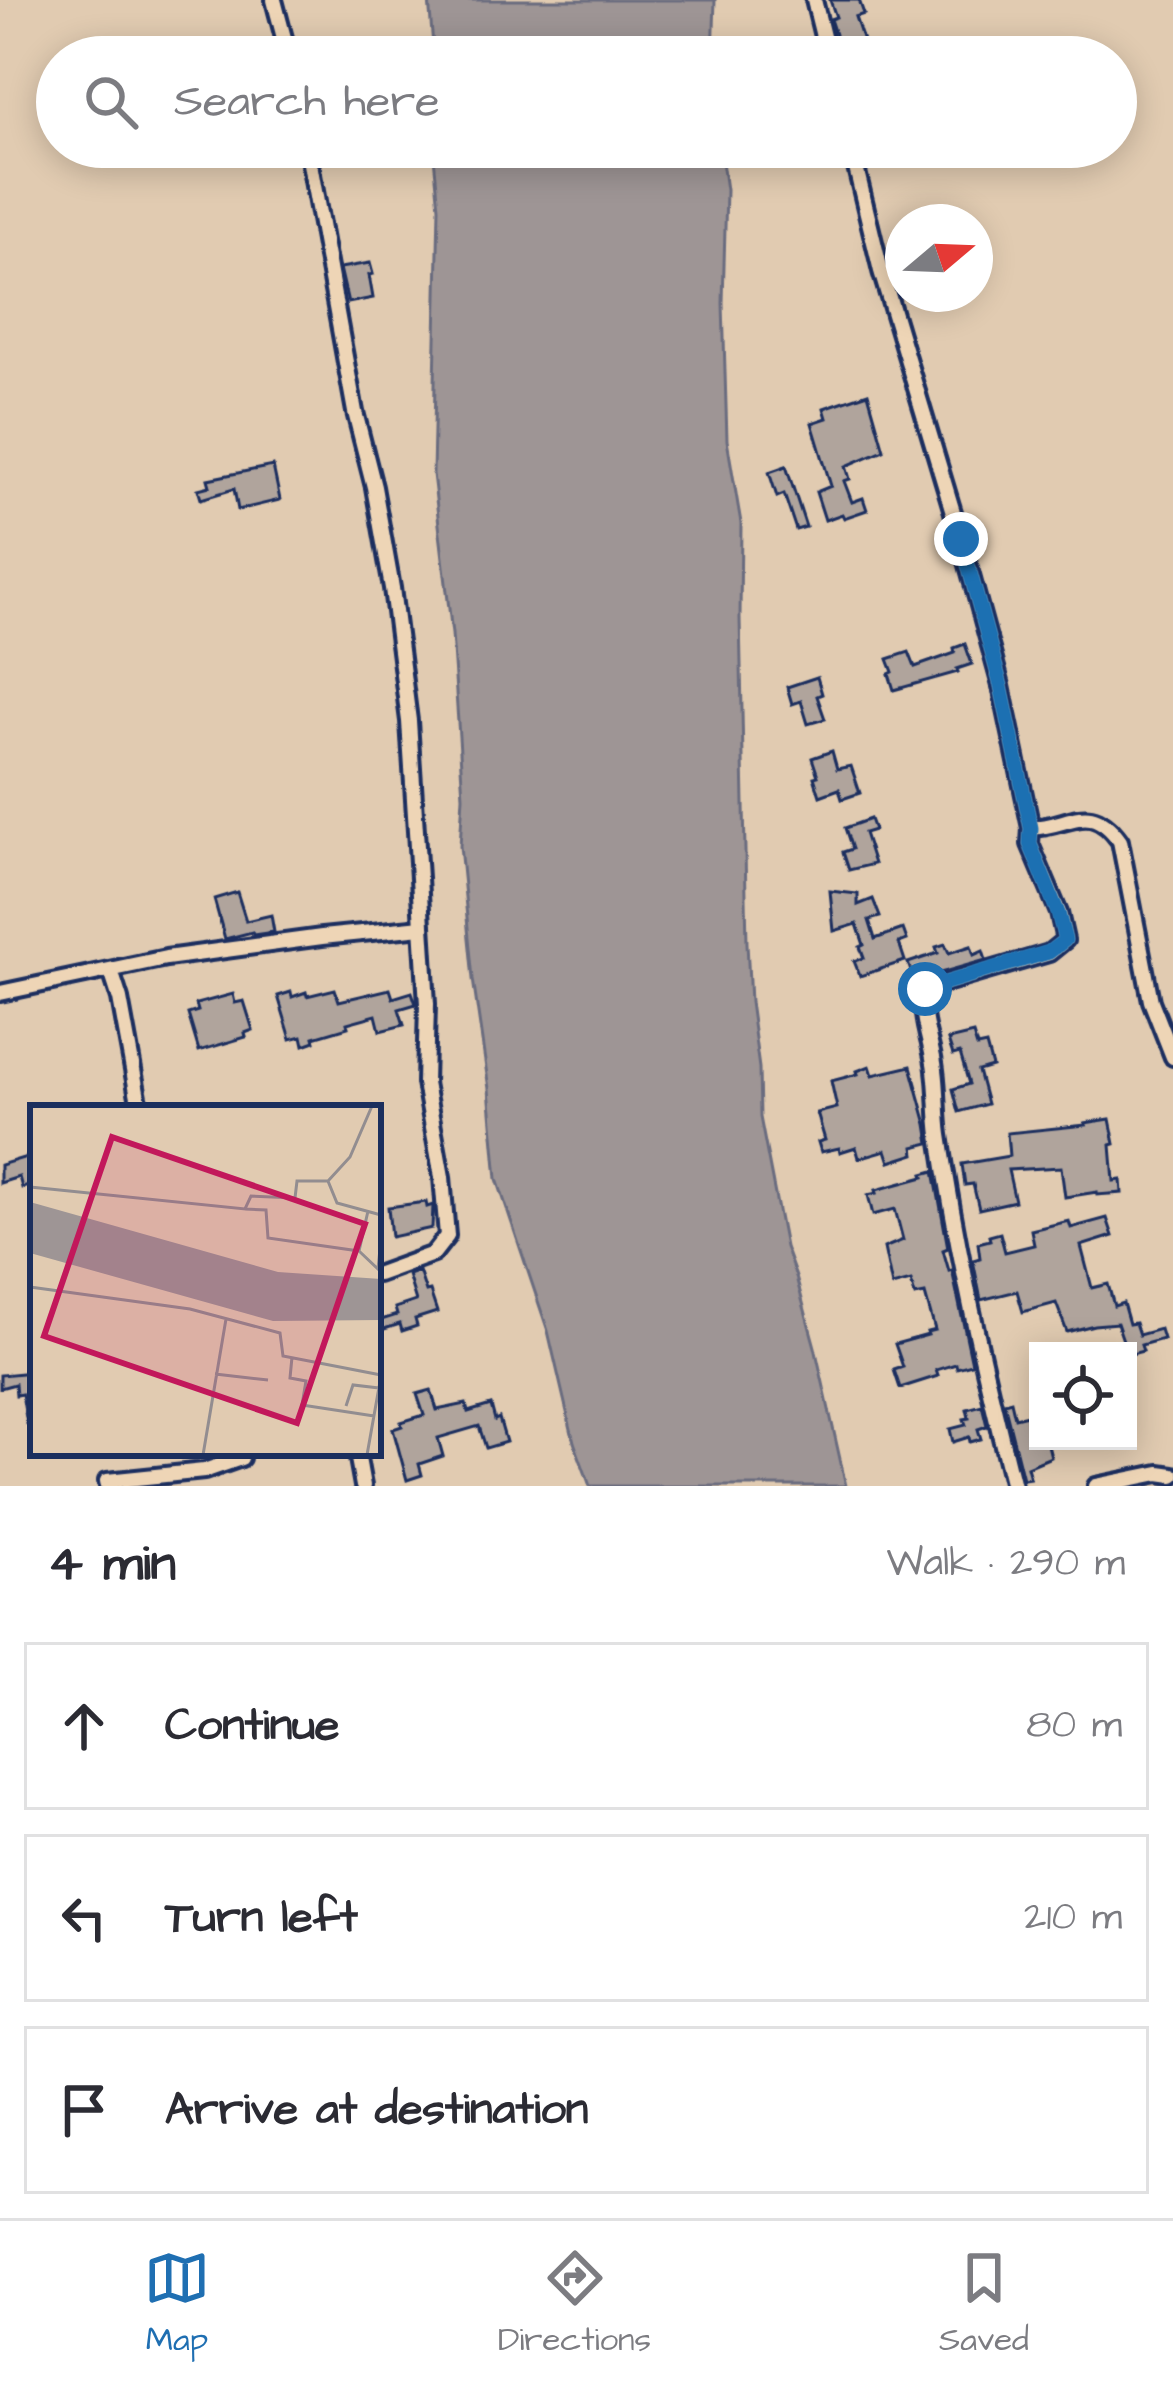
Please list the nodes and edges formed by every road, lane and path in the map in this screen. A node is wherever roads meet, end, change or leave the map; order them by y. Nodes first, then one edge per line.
1 (274, 0) edge
2 (814, 0) edge
3 (283, 36) edge
4 (823, 36) edge
5 (312, 168) edge
6 (856, 168) edge
7 (1031, 828) junction
8 (422, 927) junction
9 (111, 970) junction
10 (0, 993) edge
11 (1173, 1057) edge
12 (139, 1105) edge
13 (381, 1273) edge
14 (241, 1456) edge
15 (358, 1456) edge
16 (1173, 1475) edge
17 (108, 1486) edge
18 (363, 1486) edge
19 (1013, 1486) edge
20 (1096, 1486) edge

1 - 3 street
2 - 4 street
5 - 8 street
6 - 7 street
7 - 11 street
7 - 19 street
8 - 9 street
8 - 13 street
9 - 10 street
9 - 12 street
14 - 17 street
15 - 18 street
16 - 20 street

